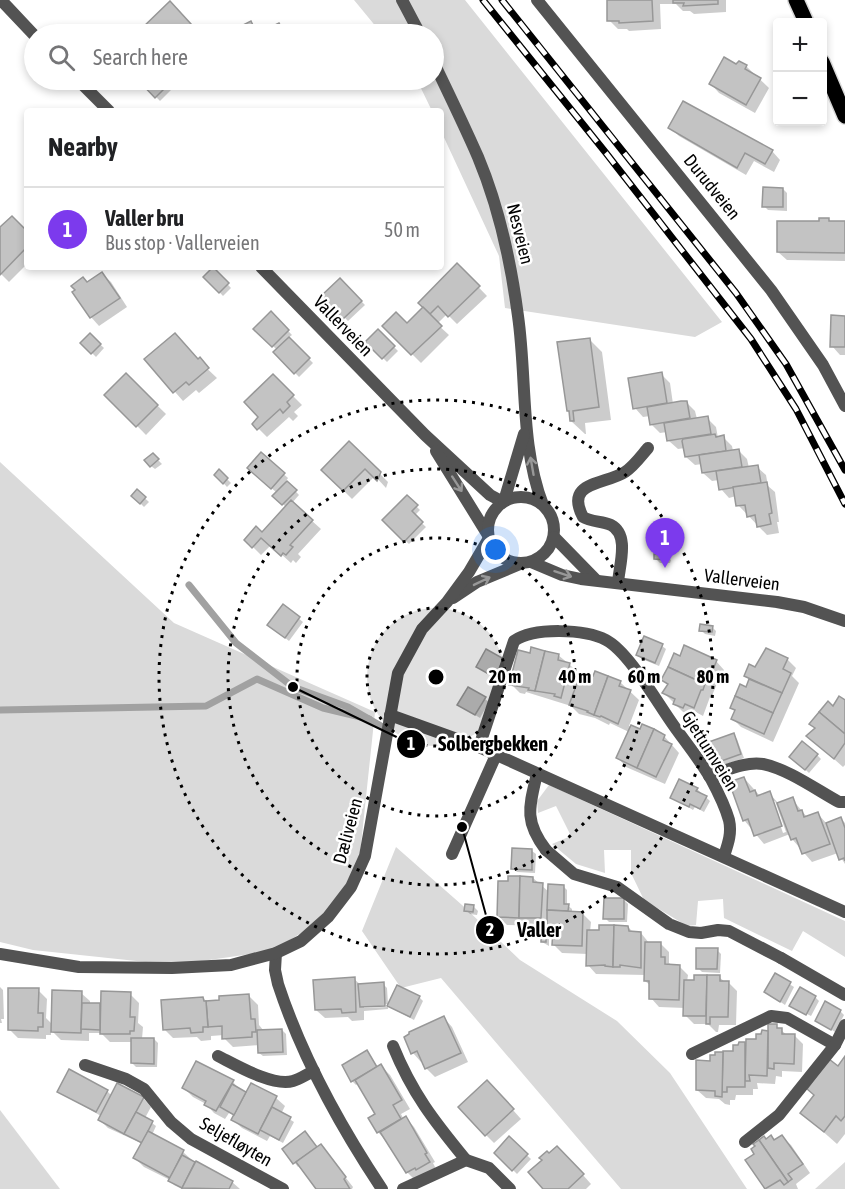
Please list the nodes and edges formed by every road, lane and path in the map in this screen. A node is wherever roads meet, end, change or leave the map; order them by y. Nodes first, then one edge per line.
1 (1, 0) edge
2 (402, 0) edge
3 (537, 0) edge
4 (797, 0) edge
5 (804, 18) edge
6 (24, 24) edge
7 (415, 24) edge
8 (826, 72) edge
9 (444, 84) edge
10 (88, 90) edge
11 (106, 108) edge
12 (845, 116) edge
13 (264, 270) edge
14 (845, 406) edge
15 (526, 427) junction
16 (425, 435) junction
17 (648, 448) dead end
18 (503, 502) junction
19 (543, 505) junction
20 (488, 537) junction
21 (554, 537) junction
22 (526, 563) junction
23 (596, 580) junction
24 (618, 584) junction
25 (447, 602) junction
26 (845, 621) edge
27 (390, 715) junction
28 (479, 747) junction
29 (496, 755) junction
30 (537, 774) junction
31 (709, 776) junction
32 (845, 802) edge
33 (452, 854) dead end
34 (724, 856) junction
35 (845, 912) edge
36 (276, 952) junction
37 (0, 954) edge
38 (845, 995) edge
39 (845, 1025) edge
40 (835, 1044) junction
41 (393, 1046) dead end
42 (692, 1054) dead end
43 (218, 1056) dead end
44 (85, 1065) dead end
45 (314, 1071) junction
46 (745, 1142) dead end
47 (466, 1160) junction
48 (283, 1189) edge
49 (382, 1189) edge
50 (403, 1189) edge
51 (510, 1189) edge

1 - 6 street
2 - 7 street
3 - 14 street, Durudveien
4 - 5 main road
8 - 12 main road
9 - 15 street, Nesveien
10 - 11 street
13 - 16 street, Vallerveien
15 - 18 street, Nesveien
19 -> 15 street, Nesveien
16 - 18 street, Vallerveien
16 -> 20 street, Vallerveien
17 - 24 street
18 - 19 street
18 - 20 street
19 - 21 street
20 - 22 street
20 - 25 street, Dæliveien
21 - 22 street
21 - 23 street
22 -> 23 street, Vallerveien
25 -> 22 street, Dæliveien
23 - 24 street, Vallerveien
24 - 26 street, Vallerveien
25 - 27 street, Dæliveien
27 - 28 street
27 - 36 street, Dæliveien
28 - 29 street
28 - 31 street, Gjettumveien
29 - 30 street
29 - 33 street
30 - 34 street
30 - 38 street
31 - 32 street
31 - 34 street, Gjettumveien
34 - 35 street
36 - 37 street, Dæliveien
36 - 45 street
39 - 40 street
40 - 42 street
40 - 46 street
41 - 47 street
43 - 45 street
44 - 48 street, Seljefløyten
45 - 49 street
47 - 50 street
47 - 51 street

